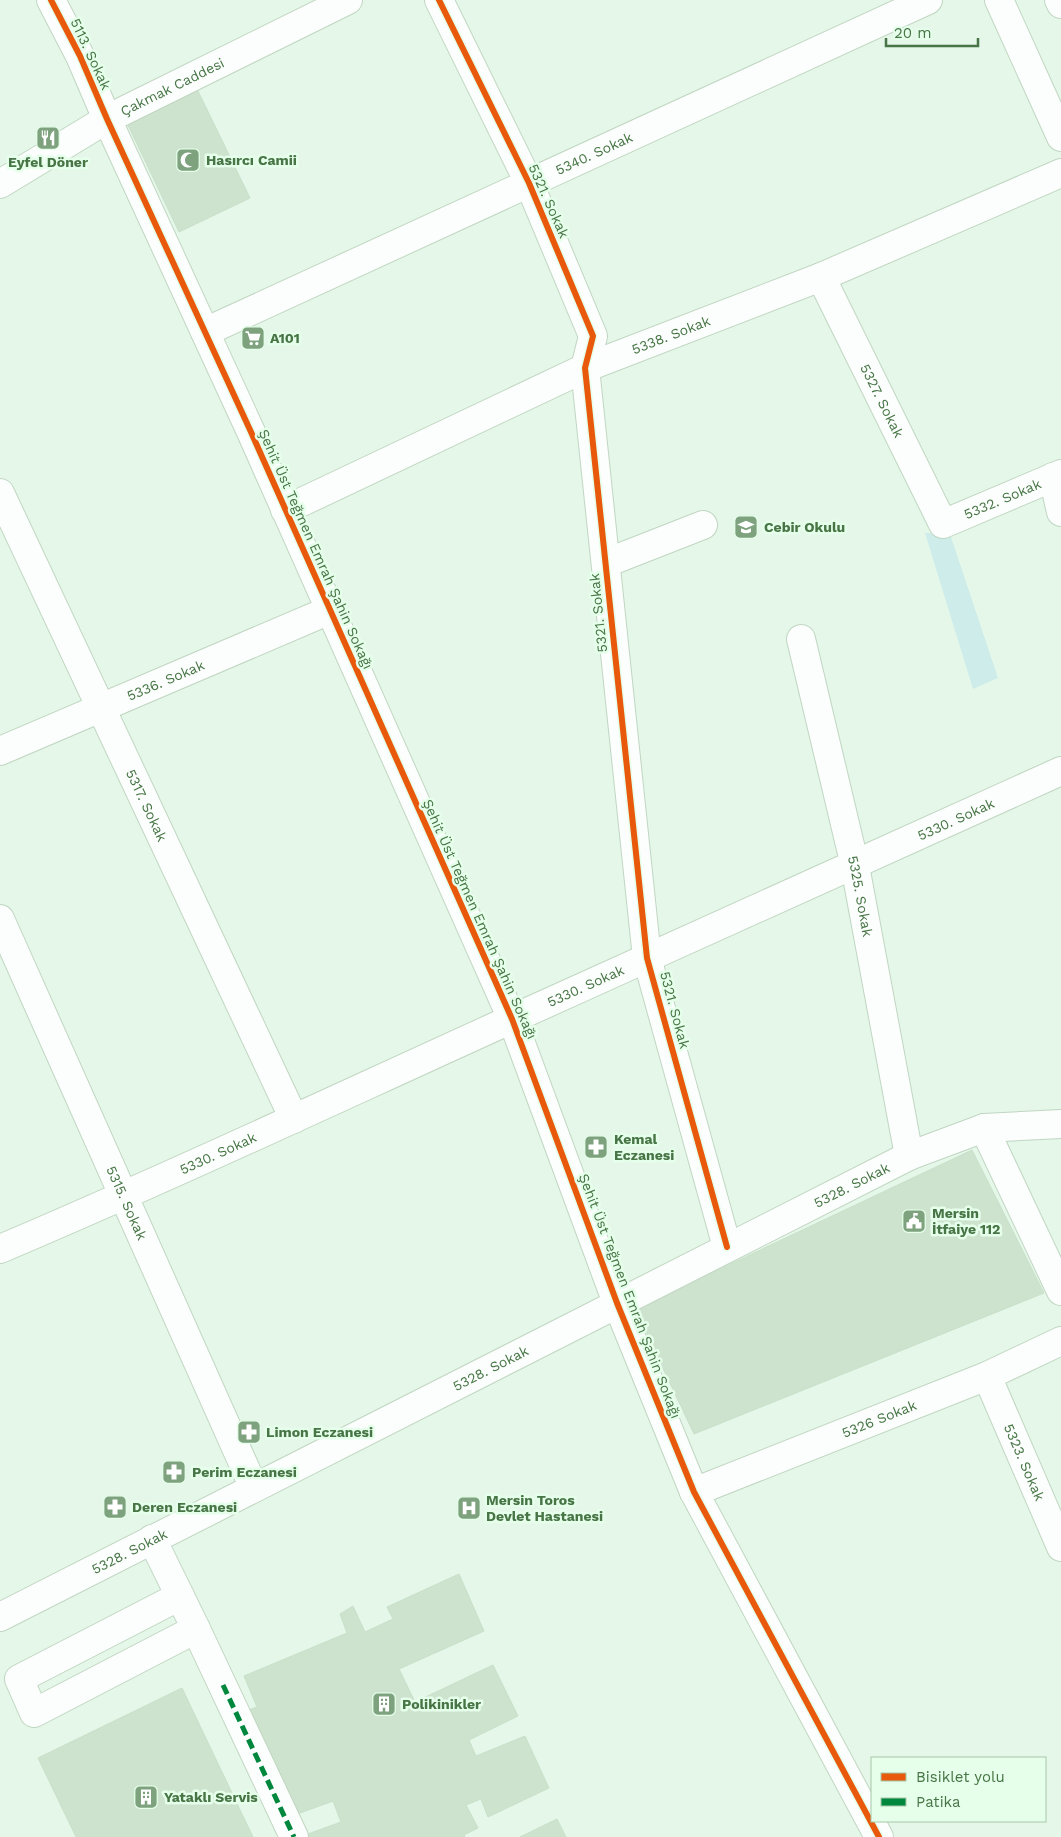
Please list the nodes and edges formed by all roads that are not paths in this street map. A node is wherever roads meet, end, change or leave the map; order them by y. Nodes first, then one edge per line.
1 (51, 0) edge
2 (348, 0) edge
3 (439, 0) edge
4 (928, 0) edge
5 (999, 0) edge
6 (1059, 0) edge
7 (1061, 4) edge
8 (106, 119) junction
9 (1061, 137) edge
10 (1061, 172) edge
11 (529, 183) junction
12 (0, 184) edge
13 (821, 277) junction
14 (205, 332) junction
15 (585, 368) junction
16 (1057, 476) edge
17 (0, 493) edge
18 (285, 510) junction
19 (1061, 512) edge
20 (943, 524) joint
21 (703, 525) dead end
22 (606, 563) junction
23 (330, 610) junction
24 (800, 639) dead end
25 (101, 708) junction
26 (0, 751) edge
27 (1061, 771) edge
28 (855, 866) junction
29 (0, 919) edge
30 (647, 958) junction
31 (512, 1019) junction
32 (294, 1119) junction
33 (1061, 1124) edge
34 (984, 1128) junction
35 (909, 1156) junction
36 (124, 1196) junction
37 (727, 1247) junction
38 (0, 1249) edge
39 (1061, 1291) edge
40 (618, 1303) junction
41 (1061, 1341) edge
42 (987, 1376) junction
43 (254, 1488) junction
44 (694, 1492) junction
45 (152, 1540) junction
46 (1061, 1547) edge
47 (180, 1596) junction
48 (0, 1617) edge
49 (196, 1629) junction
50 (294, 1837) edge
51 (879, 1837) edge

1 - 8 street, 5113. Sokak
2 - 8 street, Çakmak Caddesi
3 - 11 street, 5321. Sokak
4 - 11 street, 5340. Sokak
5 - 9 street
6 - 7 street
8 - 12 street, Çakmak Caddesi
8 - 14 street, Şehit Üst Teğmen Emrah Şahin Sokağı
10 - 13 street, 5338. Sokak
11 - 14 street, 5340. Sokak
11 - 15 street, 5321. Sokak
13 - 15 street, 5338. Sokak
13 - 20 street, 5327. Sokak
14 - 18 street, Şehit Üst Teğmen Emrah Şahin Sokağı
15 - 18 street, 5338. Sokak
15 - 22 street, 5321. Sokak
16 - 19 street
16 - 20 street, 5332. Sokak
17 - 25 street, 5317. Sokak
18 - 23 street, Şehit Üst Teğmen Emrah Şahin Sokağı
21 - 22 street
22 - 30 street, 5321. Sokak
23 - 25 street, 5336. Sokak
23 - 31 street, Şehit Üst Teğmen Emrah Şahin Sokağı
24 - 28 street, 5325. Sokak
25 - 26 street, 5336. Sokak
25 - 32 street, 5317. Sokak
27 - 28 street, 5330. Sokak
28 - 30 street, 5330. Sokak
28 - 35 street, 5325. Sokak
29 - 36 street, 5315. Sokak
30 - 31 street, 5330. Sokak
30 - 37 street, 5321. Sokak
31 - 32 street, 5330. Sokak
31 - 40 street, Şehit Üst Teğmen Emrah Şahin Sokağı
32 - 36 street, 5330. Sokak
33 - 34 street, 5328. Sokak
34 - 35 street, 5328. Sokak
34 - 39 street
35 - 37 street, 5328. Sokak
36 - 38 street, 5330. Sokak
36 - 43 street, 5315. Sokak
37 - 40 street, 5328. Sokak
40 - 43 street, 5328. Sokak
40 - 44 street, Şehit Üst Teğmen Emrah Şahin Sokağı
41 - 42 street, 5326 Sokak
42 - 44 street, 5326 Sokak
42 - 46 street, 5323. Sokak
43 - 45 street, 5328. Sokak
44 - 51 street, Şehit Üst Teğmen Emrah Şahin Sokağı
45 - 47 street
45 - 48 street, 5328. Sokak
47 - 49 street
47 - 49 street
49 - 50 street

